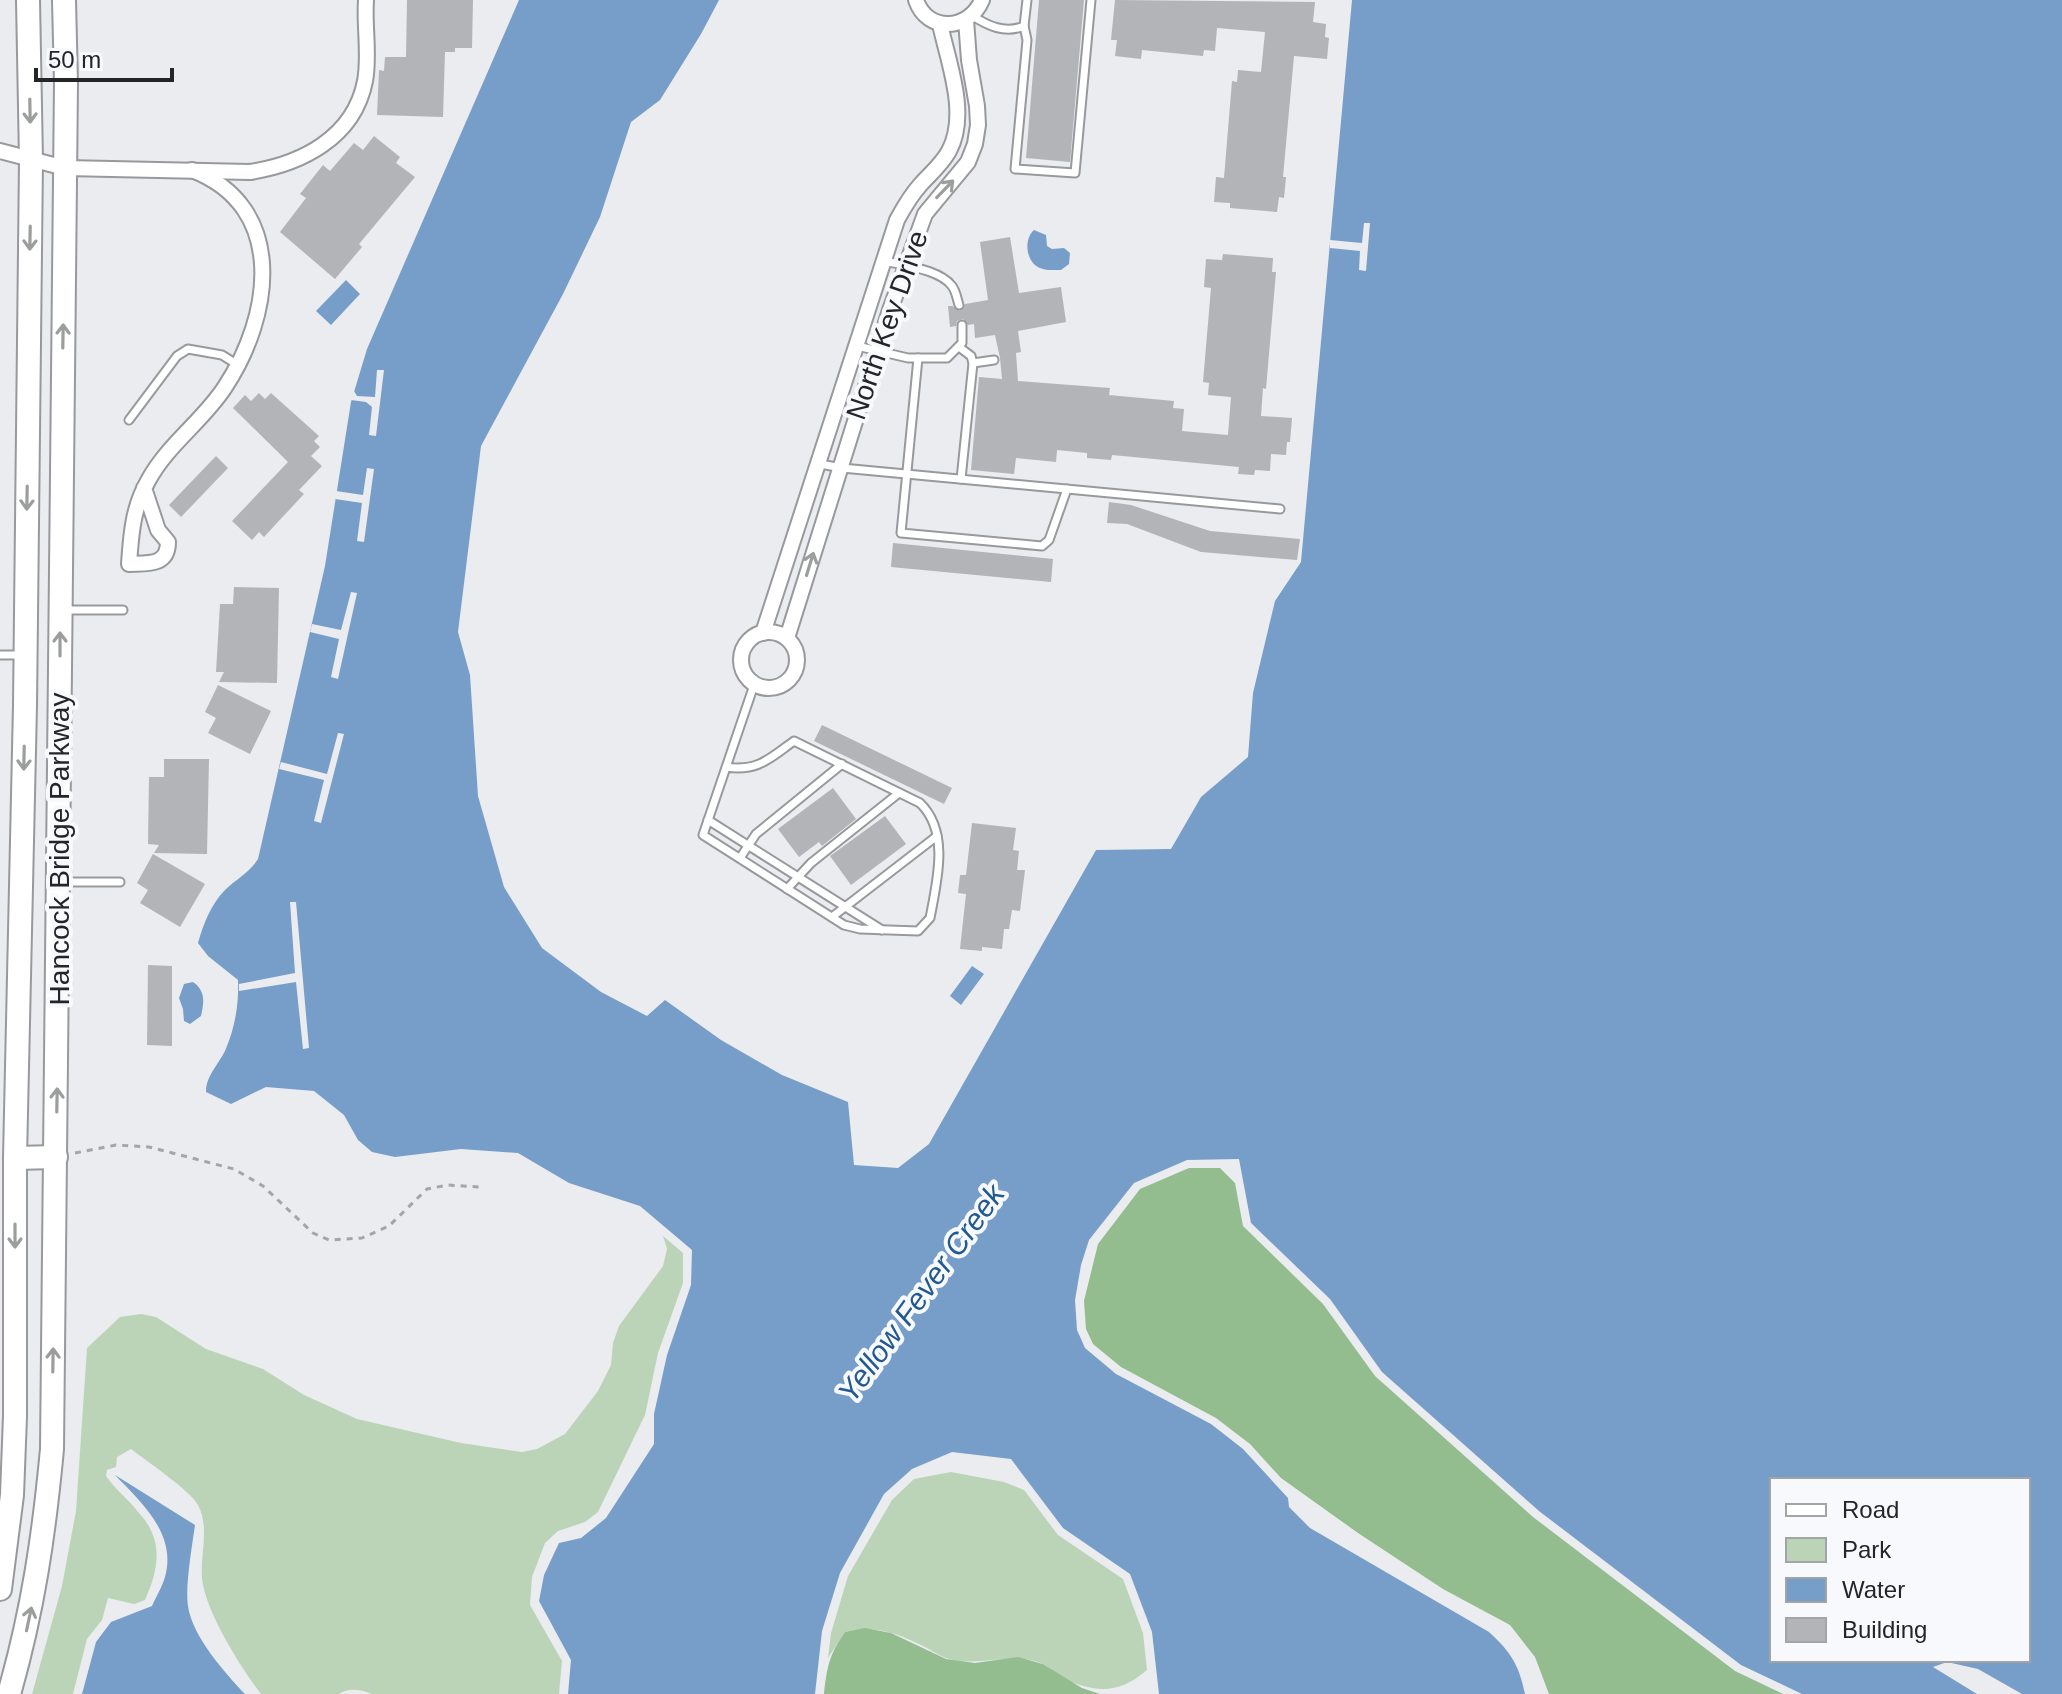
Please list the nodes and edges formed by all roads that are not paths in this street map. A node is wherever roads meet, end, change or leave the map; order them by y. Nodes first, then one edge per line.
1 (28, 0) edge
2 (64, 0) edge
3 (366, 0) edge
4 (916, 0) edge
5 (982, 0) edge
6 (1027, 0) edge
7 (1091, 0) edge
8 (969, 18) junction
9 (940, 24) junction
10 (1024, 26) junction
11 (0, 151) edge
12 (31, 160) junction
13 (65, 168) junction
14 (192, 170) junction
15 (255, 171) junction
16 (241, 203) junction
17 (885, 261) junction
18 (906, 267) junction
19 (959, 305) dead end
20 (962, 325) dead end
21 (857, 346) junction
22 (959, 347) junction
23 (877, 351) junction
24 (918, 358) junction
25 (994, 360) dead end
26 (973, 363) junction
27 (238, 365) junction
28 (129, 420) dead end
29 (820, 464) junction
30 (842, 468) junction
31 (907, 474) junction
32 (961, 479) junction
33 (144, 488) junction
34 (1067, 489) junction
35 (1280, 509) dead end
36 (61, 610) junction
37 (123, 610) dead end
38 (763, 633) junction
39 (787, 638) junction
40 (0, 655) edge
41 (26, 655) junction
42 (754, 685) junction
43 (842, 764) junction
44 (726, 767) junction
45 (899, 793) junction
46 (708, 820) junction
47 (937, 836) junction
48 (748, 845) junction
49 (740, 858) junction
50 (798, 877) junction
51 (59, 882) junction
52 (120, 882) dead end
53 (787, 889) junction
54 (844, 906) junction
55 (832, 917) junction
56 (883, 930) junction
57 (56, 1157) junction
58 (15, 1158) junction
59 (0, 1589) edge
60 (9, 1694) edge

1 -> 12 main road, Hancock Bridge Parkway
2 - 13 main road, Hancock Bridge Parkway
3 - 15 street
4 - 9 street
5 - 8 street
6 - 10 lane
7 - 10 lane
8 - 9 street
8 - 10 lane
18 -> 8 street, North Key Drive
9 - 17 street, North Key Drive
11 - 12 street
12 - 13 street
12 -> 41 main road, Hancock Bridge Parkway
13 - 14 street
36 -> 13 main road, Hancock Bridge Parkway
14 - 15 street
14 - 16 street
15 - 16 street
16 - 27 street
17 - 18 lane
17 - 21 street, North Key Drive
18 - 19 lane
18 - 23 street, North Key Drive
20 - 22 lane
21 - 23 lane
21 - 29 street, North Key Drive
22 - 24 lane
22 - 26 lane
23 - 24 lane
23 - 30 street, North Key Drive
24 - 31 lane
25 - 26 lane
26 - 32 lane
27 - 28 lane
27 - 33 street
29 - 30 lane
29 - 38 street, North Key Drive
30 - 31 lane
39 -> 30 street, North Key Drive
31 - 32 lane
31 - 34 lane
32 - 34 lane
33 - 33 street
34 - 35 lane
36 - 37 lane
51 -> 36 main road, Hancock Bridge Parkway
38 - 39 street
38 - 42 street
39 - 42 street
40 - 41 lane
41 -> 58 main road, Hancock Bridge Parkway
42 - 44 lane
43 - 44 lane
43 - 45 lane
43 - 48 lane
44 - 46 lane
45 - 47 lane
45 - 50 lane
46 - 48 lane
46 - 49 lane
47 - 54 lane
47 - 56 lane
48 - 49 lane
48 - 50 lane
49 - 53 lane
50 - 53 lane
50 - 54 lane
51 - 52 lane
57 -> 51 main road, Hancock Bridge Parkway
53 - 55 lane
54 - 55 lane
54 - 56 lane
55 - 56 lane
57 - 58 main road
60 -> 57 main road, Hancock Bridge Parkway
58 -> 59 main road, Hancock Bridge Parkway

